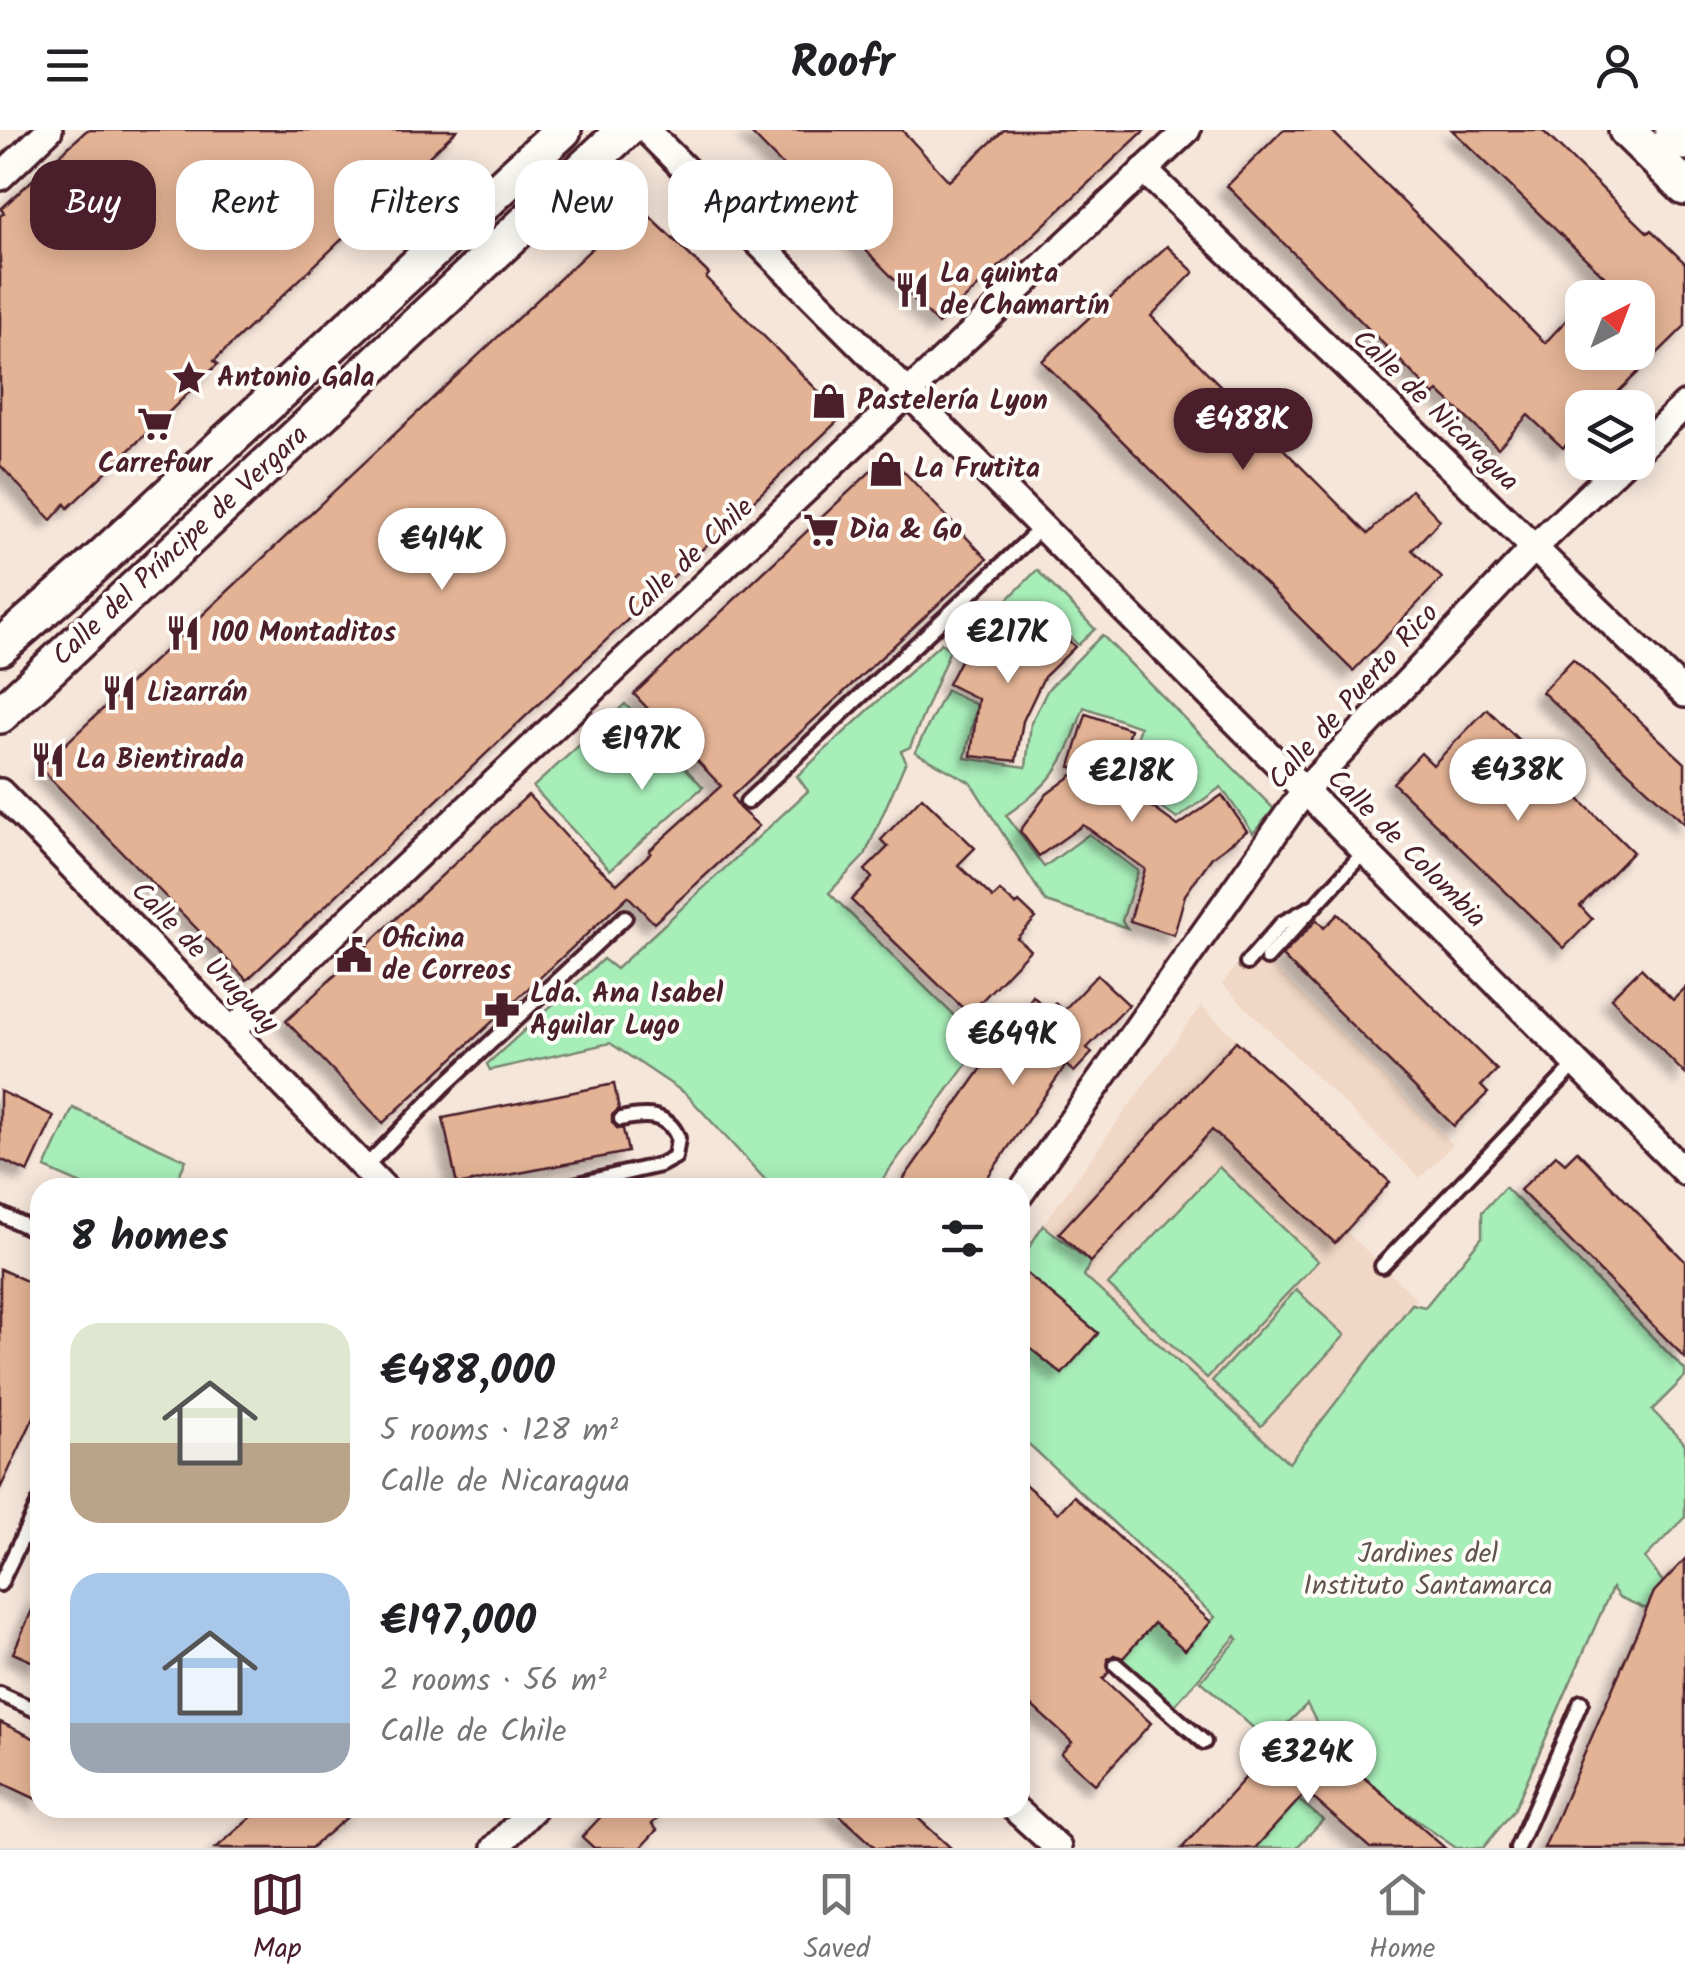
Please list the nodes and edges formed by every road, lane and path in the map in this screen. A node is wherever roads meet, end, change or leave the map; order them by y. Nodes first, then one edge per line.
1 (47, 130) edge
2 (564, 130) edge
3 (626, 130) edge
4 (646, 130) edge
5 (1187, 130) edge
6 (1628, 130) edge
7 (1673, 130) edge
8 (1685, 142) edge
9 (1144, 170) junction
10 (0, 177) edge
11 (1685, 187) edge
12 (910, 394) junction
13 (1685, 405) edge
14 (1655, 434) edge
15 (1605, 480) edge
16 (1042, 526) junction
17 (1534, 548) junction
18 (0, 646) edge
19 (1685, 694) edge
20 (0, 715) edge
21 (1305, 790) junction
22 (0, 792) edge
23 (747, 802) dead end
24 (1365, 851) junction
25 (1318, 902) junction
26 (625, 917) dead end
27 (1267, 958) dead end
28 (1248, 963) dead end
29 (232, 1030) junction
30 (1576, 1063) junction
31 (621, 1118) dead end
32 (365, 1167) junction
33 (1685, 1172) edge
34 (375, 1178) edge
35 (604, 1178) edge
36 (1030, 1180) edge
37 (0, 1214) edge
38 (30, 1228) edge
39 (1382, 1266) dead end
40 (30, 1522) edge
41 (0, 1584) edge
42 (1116, 1665) dead end
43 (0, 1694) edge
44 (1581, 1702) dead end
45 (30, 1708) edge
46 (1204, 1742) dead end
47 (524, 1818) edge
48 (1025, 1818) edge
49 (495, 1848) edge
50 (1058, 1848) edge
51 (1517, 1848) edge

1 - 10 street
2 - 18 main road, Calle del Príncipe de Vergara
3 - 20 main road, Calle del Príncipe de Vergara
4 - 12 street, Calle de Colombia
5 - 9 street, Calle de Chile
6 - 11 main road
7 - 8 main road
9 - 12 street, Calle de Chile
9 - 17 street, Calle de Nicaragua
12 - 16 street, Calle de Colombia
12 - 29 street, Calle de Chile
13 - 14 street
15 - 17 street, Calle de Puerto Rico
16 - 21 street, Calle de Colombia
16 - 23 lane
17 - 19 street, Calle de Nicaragua
17 - 21 street, Calle de Puerto Rico
21 - 24 street, Calle de Colombia
21 - 36 street, Calle de Puerto Rico
22 - 29 street, Calle de Uruguay
24 - 25 lane
24 - 30 street, Calle de Colombia
25 - 27 lane
25 - 28 lane
26 - 32 lane
29 - 32 street, Calle de Uruguay
30 - 33 street, Calle de Colombia
30 - 39 lane
31 - 35 lane
32 - 34 street, Calle de Uruguay
37 - 38 lane
40 - 41 lane
42 - 46 lane
43 - 45 lane
44 - 51 lane
47 - 49 street
48 - 50 street

